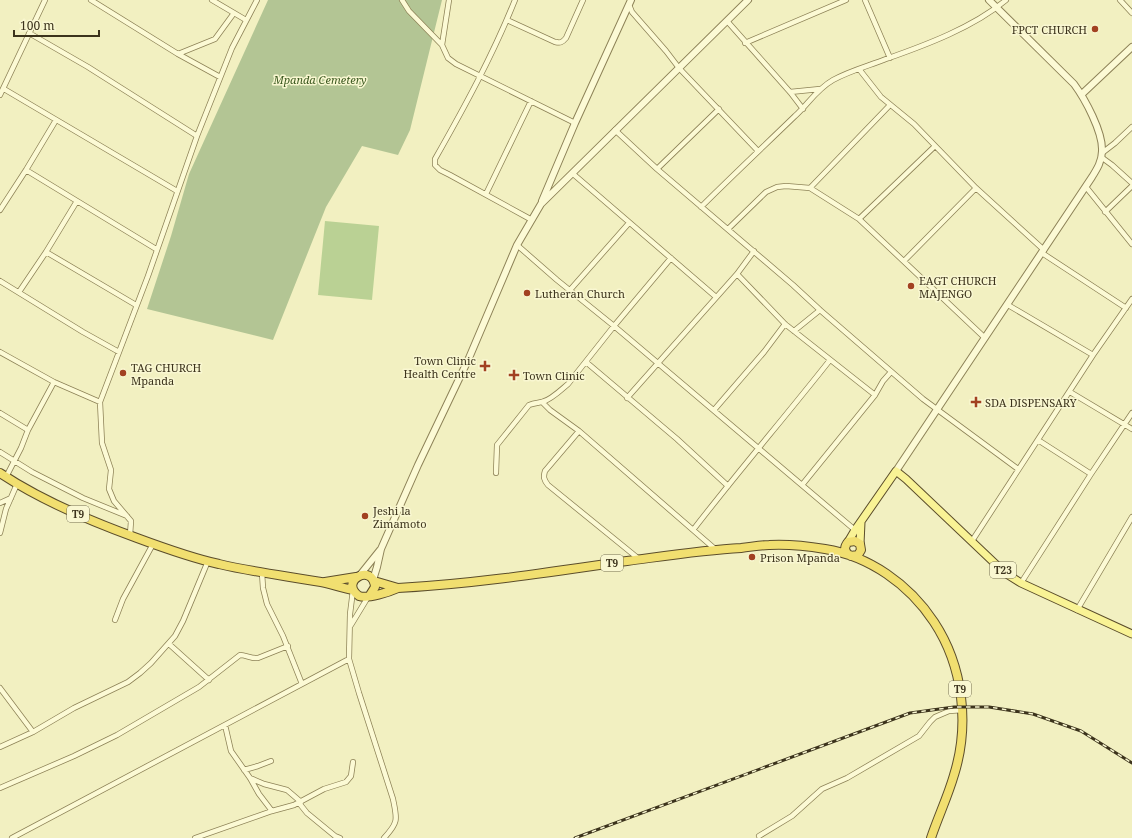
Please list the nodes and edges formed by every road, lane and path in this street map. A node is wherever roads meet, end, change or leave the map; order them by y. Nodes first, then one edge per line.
1 (45, 0) edge
2 (91, 0) edge
3 (212, 0) edge
4 (257, 0) edge
5 (402, 0) edge
6 (449, 0) edge
7 (515, 0) edge
8 (583, 0) edge
9 (631, 0) edge
10 (748, 0) edge
11 (846, 0) edge
12 (865, 0) edge
13 (989, 0) edge
14 (1006, 0) edge
15 (1120, 0) edge
16 (630, 7) dead end
17 (996, 8) junction
18 (1132, 12) edge
19 (234, 13) junction
20 (246, 20) junction
21 (507, 20) junction
22 (727, 21) junction
23 (29, 33) junction
24 (745, 42) junction
25 (442, 45) junction
26 (1132, 47) edge
27 (178, 54) junction
28 (890, 58) junction
29 (679, 68) junction
30 (859, 69) junction
31 (480, 75) junction
32 (220, 77) junction
33 (4, 89) junction
34 (820, 89) junction
35 (790, 92) junction
36 (1082, 94) junction
37 (0, 95) edge
38 (531, 101) junction
39 (890, 105) junction
40 (719, 109) junction
41 (803, 109) junction
42 (56, 120) junction
43 (575, 123) junction
44 (1132, 127) edge
45 (614, 130) junction
46 (197, 136) junction
47 (935, 146) junction
48 (758, 151) junction
49 (1102, 155) junction
50 (657, 169) junction
51 (26, 170) junction
52 (572, 173) junction
53 (1132, 183) edge
54 (1132, 186) edge
55 (1086, 187) junction
56 (810, 188) junction
57 (976, 188) junction
58 (177, 191) junction
59 (486, 194) junction
60 (76, 201) junction
61 (541, 204) junction
62 (701, 207) junction
63 (0, 210) edge
64 (1105, 212) junction
65 (859, 219) junction
66 (532, 220) junction
67 (629, 223) junction
68 (728, 230) junction
69 (1132, 244) edge
70 (517, 245) junction
71 (156, 249) junction
72 (754, 251) junction
73 (1043, 251) junction
74 (46, 252) junction
75 (671, 258) junction
76 (904, 260) junction
77 (737, 274) junction
78 (0, 281) edge
79 (570, 290) junction
80 (19, 292) junction
81 (716, 298) junction
82 (1132, 299) edge
83 (136, 305) junction
84 (1008, 305) junction
85 (1126, 308) junction
86 (820, 310) junction
87 (785, 324) junction
88 (614, 326) junction
89 (794, 331) junction
90 (986, 338) junction
91 (0, 352) edge
92 (119, 352) junction
93 (1093, 355) junction
94 (830, 360) junction
95 (586, 362) junction
96 (658, 363) junction
97 (891, 372) junction
98 (54, 382) junction
99 (1070, 392) junction
100 (875, 395) junction
101 (627, 398) junction
102 (100, 402) junction
103 (542, 402) junction
104 (714, 410) junction
105 (937, 411) junction
106 (0, 412) edge
107 (1132, 413) edge
108 (1125, 424) junction
109 (1132, 429) edge
110 (28, 430) junction
111 (579, 431) junction
112 (1038, 440) junction
113 (759, 448) junction
114 (0, 452) edge
115 (15, 462) junction
116 (1018, 470) junction
117 (896, 471) junction
118 (496, 473) dead end
119 (1091, 474) junction
120 (3, 475) edge
121 (17, 484) junction
122 (802, 485) junction
123 (728, 486) junction
124 (11, 498) junction
125 (0, 503) edge
126 (127, 516) junction
127 (1132, 517) edge
128 (861, 522) junction
129 (693, 530) junction
130 (855, 530) junction
131 (0, 533) edge
132 (130, 535) junction
133 (972, 541) junction
134 (847, 543) junction
135 (153, 544) junction
136 (860, 546) junction
137 (381, 549) junction
138 (826, 549) junction
139 (715, 550) junction
140 (850, 556) junction
141 (639, 559) junction
142 (208, 561) junction
143 (876, 566) junction
144 (262, 573) junction
145 (358, 576) junction
146 (373, 580) junction
147 (322, 582) junction
148 (1021, 583) junction
149 (398, 588) junction
150 (353, 590) junction
151 (369, 596) junction
152 (1077, 610) junction
153 (115, 620) dead end
154 (351, 626) junction
155 (1132, 634) edge
156 (169, 644) junction
157 (288, 646) junction
158 (349, 658) junction
159 (209, 680) junction
160 (302, 684) junction
161 (0, 688) edge
162 (963, 710) junction
163 (225, 725) junction
164 (33, 732) junction
165 (0, 748) edge
166 (270, 761) dead end
167 (353, 762) dead end
168 (244, 770) junction
169 (250, 778) junction
170 (0, 788) edge
171 (300, 802) junction
172 (272, 811) junction
173 (759, 836) dead end
174 (12, 838) edge
175 (195, 838) edge
176 (340, 838) edge
177 (384, 838) edge
178 (931, 838) edge

1 - 23 street
2 - 27 street
3 - 19 street
4 - 20 street
5 - 25 street
6 - 25 street
7 - 21 street
8 - 21 street
9 - 43 street
10 - 22 street
11 - 24 street
12 - 28 street
13 - 17 street
14 - 17 street
15 - 18 street
16 - 29 street
17 - 28 street
17 - 36 street
19 - 20 street
19 - 27 street
20 - 32 street
21 - 31 street
22 - 24 street
22 - 29 street
23 - 33 street
23 - 46 street
24 - 35 street
25 - 31 street
26 - 36 street
27 - 32 street
28 - 30 street
29 - 40 street
29 - 45 street
30 - 34 street
30 - 39 street
31 - 38 street
31 - 59 street
32 - 46 street
33 - 37 street
33 - 42 street
34 - 35 street
34 - 41 street
35 - 41 street
36 - 49 street
38 - 43 street
38 - 59 street
39 - 47 street
39 - 56 street
40 - 48 street
40 - 50 street
41 - 48 street
42 - 51 street
42 - 58 street
43 - 61 street
44 - 49 street
45 - 50 street
45 - 52 street
46 - 58 street
47 - 57 street
47 - 65 street
48 - 62 street
49 - 53 street
49 - 55 street
50 - 62 street
51 - 60 street
51 - 63 street
52 - 61 street
52 - 67 street
54 - 64 street
55 - 64 street
55 - 73 street
56 - 65 street
56 - 68 street
57 - 73 street
57 - 76 street
58 - 71 street
59 - 66 street
60 - 71 street
60 - 74 street
61 - 66 street
62 - 68 street
64 - 69 street
65 - 76 street
66 - 70 street
67 - 75 street
67 - 79 street
68 - 72 street
70 - 79 street
70 - 137 street
71 - 83 street
72 - 77 street
72 - 86 street
73 - 84 street
73 - 85 street
74 - 80 street
74 - 83 street
75 - 81 street
75 - 88 street
76 - 90 street
77 - 81 street
77 - 87 street
78 - 80 street
79 - 88 street
80 - 92 street
81 - 96 street
82 - 85 street
83 - 92 street
84 - 90 street
84 - 93 street
85 - 93 street
86 - 89 street
86 - 97 street
87 - 89 street
87 - 104 street
88 - 95 street
88 - 96 street
89 - 94 street
90 - 105 street
91 - 98 street
92 - 102 street
93 - 99 street
94 - 100 street
94 - 113 street
95 - 101 street
95 - 103 street
96 - 101 street
96 - 104 street
97 - 100 street
97 - 105 street
98 - 102 street
98 - 110 street
99 - 108 street
99 - 112 street
100 - 122 street
101 - 123 street
102 - 126 street
103 - 111 street
103 - 118 street
104 - 113 street
105 - 116 street
105 - 117 street
106 - 110 street
107 - 108 street
108 - 109 street
108 - 119 street
110 - 115 street
111 - 129 street
111 - 141 street
112 - 116 street
112 - 119 street
113 - 122 street
113 - 123 street
114 - 115 street
115 - 120 street
115 - 126 street
116 - 133 street
117 - 128 main road
117 - 133 main road, T23
119 - 148 street
120 - 121 highway, T9
121 - 124 street
121 - 132 highway, T9
122 - 130 street
123 - 129 street
124 - 125 street
124 - 131 street
126 - 132 street
127 - 152 street
128 - 130 main road
128 - 136 main road
129 - 139 street
130 - 134 main road
132 - 135 highway, T9
133 - 148 main road, T23
134 - 136 highway, T9
134 - 138 highway, T9
134 - 140 highway
135 - 142 highway, T9
135 - 153 street
136 - 140 highway
136 - 143 highway, T9
137 - 145 street
137 - 146 street
138 - 139 highway, T9
138 - 140 highway, T9
139 - 141 highway, T9
140 - 143 highway, T9
141 - 149 highway, T9
142 - 144 highway, T9
142 - 156 street
143 - 162 highway, T9
144 - 147 highway, T9
144 - 157 street
145 - 146 highway, T9
145 - 147 highway, T9
145 - 150 highway
146 - 149 highway, T9
146 - 151 highway
147 - 150 highway, T9
148 - 152 main road, T23
149 - 151 highway, T9
150 - 151 highway, T9
150 - 154 street
151 - 154 street
152 - 155 main road, T23
154 - 158 street
156 - 159 street
156 - 164 street
157 - 159 street
157 - 160 street
158 - 160 street
158 - 177 street
159 - 170 street
160 - 163 street
161 - 164 street
162 - 173 street
162 - 178 highway, T9
163 - 168 street
163 - 174 street
164 - 165 street
166 - 168 street
167 - 171 street
168 - 169 street
169 - 171 street
169 - 172 street
171 - 172 street
171 - 176 street
172 - 175 street

